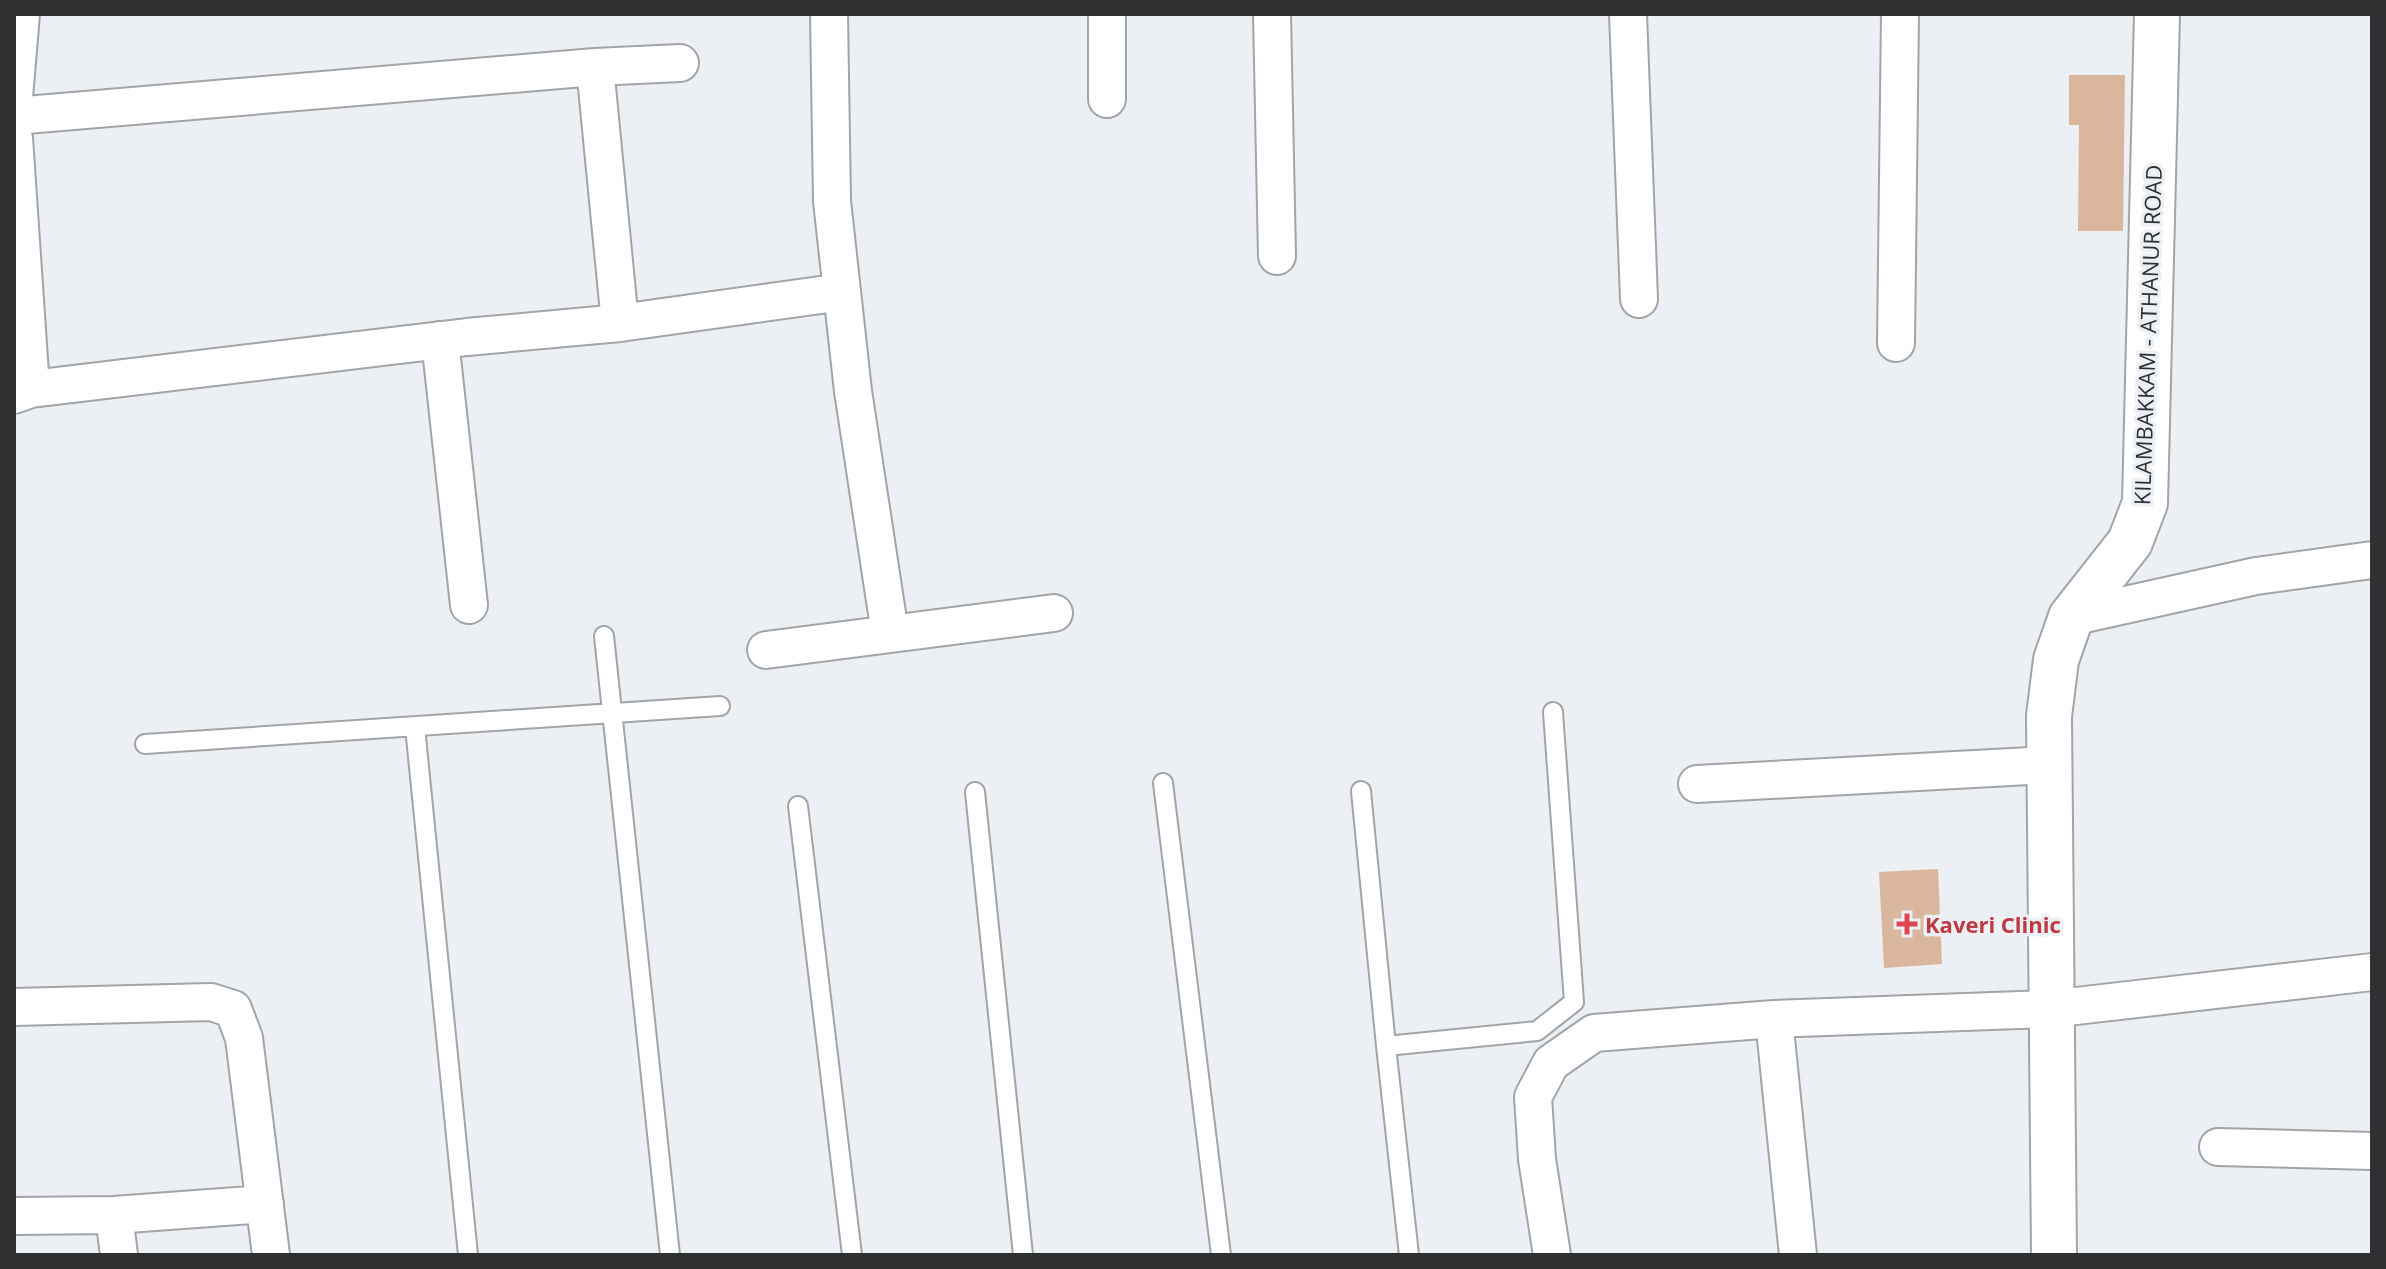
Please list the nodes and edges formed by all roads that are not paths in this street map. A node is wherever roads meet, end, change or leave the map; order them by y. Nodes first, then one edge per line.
1 (21, 14) edge
2 (829, 14) edge
3 (1107, 14) edge
4 (1272, 14) edge
5 (1628, 14) edge
6 (1900, 14) edge
7 (2157, 14) edge
8 (680, 63) dead end
9 (595, 67) junction
10 (14, 97) edge
11 (1107, 99) dead end
12 (14, 116) edge
13 (14, 138) edge
14 (1277, 256) dead end
15 (842, 292) junction
16 (1639, 299) dead end
17 (620, 323) junction
18 (440, 340) junction
19 (1896, 343) dead end
20 (22, 392) edge
21 (2372, 560) edge
22 (469, 605) dead end
23 (1054, 613) dead end
24 (2071, 617) junction
25 (890, 633) junction
26 (604, 636) dead end
27 (766, 650) dead end
28 (720, 706) dead end
29 (1553, 712) dead end
30 (612, 713) junction
31 (415, 727) junction
32 (145, 744) dead end
33 (2049, 765) junction
34 (1163, 783) dead end
35 (1697, 784) dead end
36 (1361, 791) dead end
37 (975, 792) dead end
38 (798, 806) dead end
39 (2372, 972) edge
40 (14, 1007) edge
41 (2050, 1009) junction
42 (1774, 1019) junction
43 (1386, 1046) junction
44 (2218, 1147) dead end
45 (2372, 1151) edge
46 (265, 1204) junction
47 (114, 1215) junction
48 (14, 1216) edge
49 (119, 1255) edge
50 (271, 1255) edge
51 (468, 1255) edge
52 (670, 1255) edge
53 (852, 1255) edge
54 (1023, 1255) edge
55 (1221, 1255) edge
56 (1409, 1255) edge
57 (1552, 1255) edge
58 (1798, 1255) edge
59 (2054, 1255) edge

1 - 10 street
2 - 15 street
3 - 11 street
4 - 14 street
5 - 16 street
6 - 19 street
7 - 24 street, KILAMBAKKAM - ATHANUR ROAD
8 - 9 street
9 - 12 street
9 - 17 street
13 - 20 street
15 - 17 street
15 - 25 street
17 - 18 street
18 - 20 street
18 - 22 street
21 - 24 street
23 - 25 street
24 - 33 street, KILAMBAKKAM - ATHANUR ROAD
25 - 27 street
26 - 30 lane
28 - 30 lane
29 - 43 lane
30 - 31 lane
30 - 52 lane
31 - 32 lane
31 - 51 lane
33 - 35 street
33 - 41 street, KILAMBAKKAM - ATHANUR ROAD
34 - 55 lane
36 - 43 lane
37 - 54 lane
38 - 53 lane
39 - 41 street
40 - 46 street
41 - 42 street
41 - 59 street, KILAMBAKKAM - ATHANUR ROAD
42 - 57 street
42 - 58 street
43 - 56 lane
44 - 45 street
46 - 47 street
46 - 50 street
47 - 48 street
47 - 49 street

